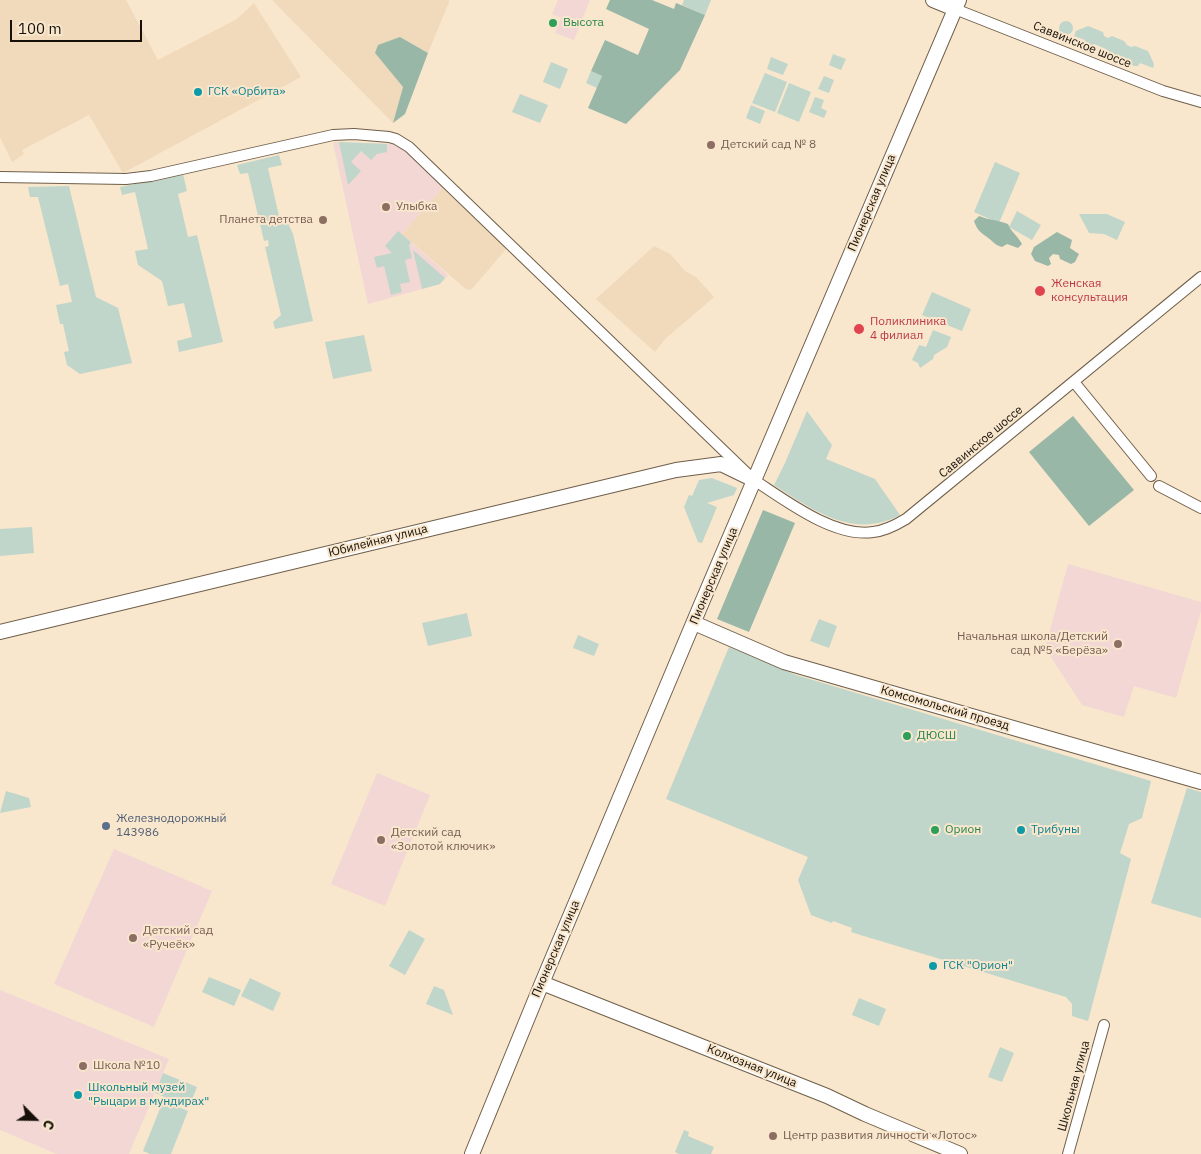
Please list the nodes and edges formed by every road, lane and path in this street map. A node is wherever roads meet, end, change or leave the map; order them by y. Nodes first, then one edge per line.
1 (933, 0) edge
2 (957, 4) edge
3 (1201, 102) edge
4 (0, 177) edge
5 (1201, 277) edge
6 (1074, 382) junction
7 (723, 458) junction
8 (1151, 476) dead end
9 (754, 480) junction
10 (1159, 486) dead end
11 (1201, 508) edge
12 (694, 623) junction
13 (0, 632) edge
14 (1201, 782) edge
15 (542, 982) junction
16 (1104, 1025) dead end
17 (472, 1154) edge
18 (960, 1154) edge
19 (1068, 1154) edge

1 - 2 street
2 - 3 street, Саввинское шоссе
2 - 9 street, Пионерская улица
4 - 7 street
5 - 6 street, Саввинское шоссе
6 - 8 street
6 - 9 street, Саввинское шоссе
7 - 9 street
7 - 13 street, Юбилейная улица
9 - 12 street, Пионерская улица
10 - 11 street
12 - 14 street, Комсомольский проезд
12 - 15 street, Пионерская улица
15 - 17 street, Пионерская улица
15 - 18 street, Колхозная улица
16 - 19 street, Школьная улица

